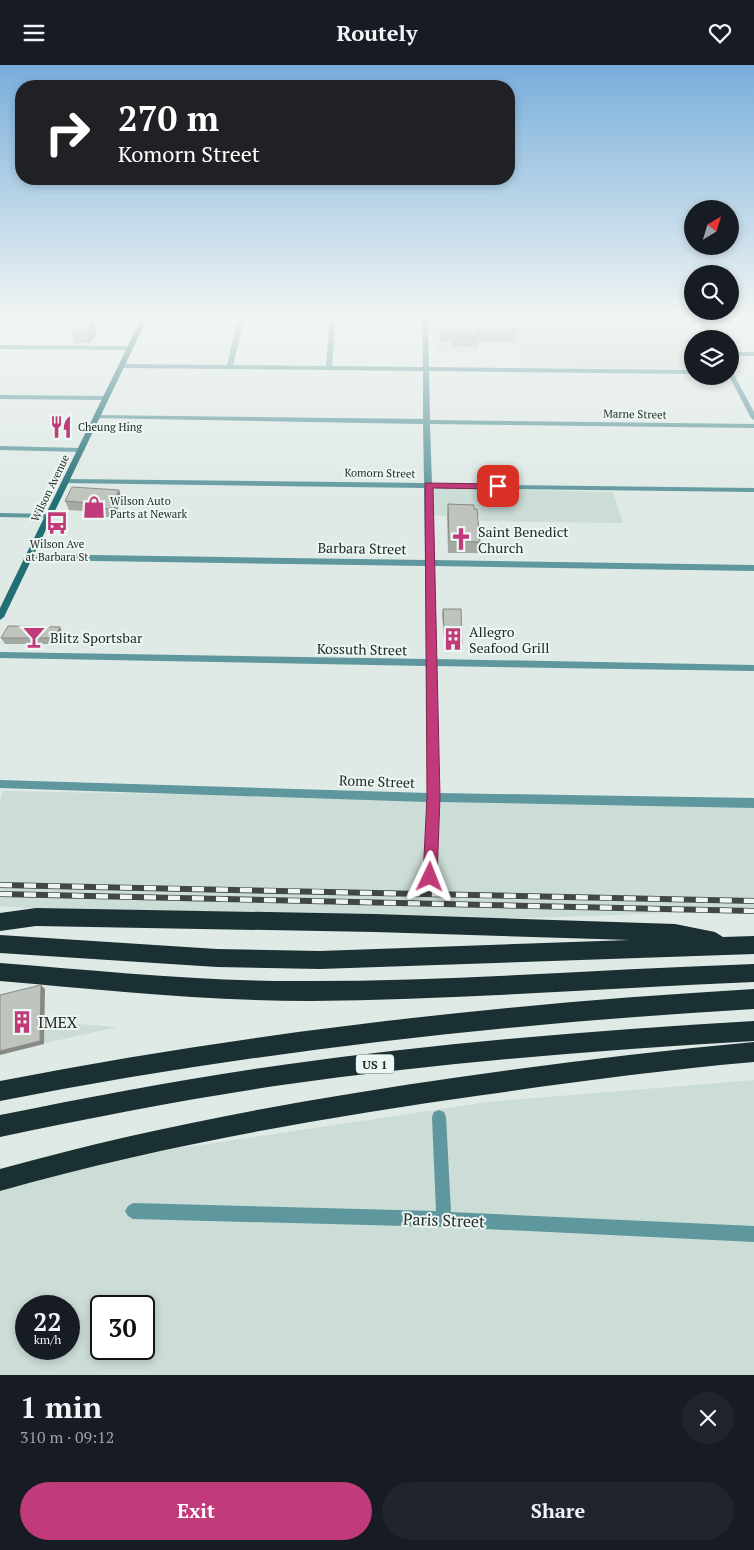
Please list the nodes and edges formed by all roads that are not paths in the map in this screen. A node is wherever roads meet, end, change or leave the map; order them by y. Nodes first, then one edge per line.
1 (117, 376) edge
2 (426, 376) edge
3 (736, 385) edge
4 (0, 397) edge
5 (106, 398) junction
6 (96, 417) junction
7 (754, 418) edge
8 (428, 421) junction
9 (754, 426) edge
10 (0, 448) edge
11 (80, 449) junction
12 (66, 481) junction
13 (428, 485) junction
14 (754, 490) edge
15 (0, 515) edge
16 (48, 516) junction
17 (30, 557) junction
18 (429, 562) junction
19 (754, 568) edge
20 (0, 617) edge
21 (0, 655) edge
22 (431, 664) junction
23 (754, 668) edge
24 (0, 784) edge
25 (433, 797) junction
26 (754, 803) edge
27 (430, 877) dead end
28 (0, 921) edge
29 (0, 944) edge
30 (748, 945) edge
31 (0, 972) edge
32 (754, 973) edge
33 (754, 999) edge
34 (754, 1031) edge
35 (754, 1052) edge
36 (0, 1091) edge
37 (440, 1117) dead end
38 (0, 1127) edge
39 (0, 1180) edge
40 (133, 1211) dead end
41 (444, 1219) junction
42 (754, 1234) edge

1 - 5 main road, Wilson Avenue
2 - 8 street
3 - 7 street
4 - 5 street
5 - 6 main road, Wilson Avenue
6 - 8 street, Marne Street
6 - 11 main road, Wilson Avenue
8 - 9 street, Marne Street
8 - 13 street
10 - 11 street
11 - 12 main road, Wilson Avenue
12 - 13 street, Komorn Street
12 - 16 main road, Wilson Avenue
13 - 14 street, Komorn Street
13 - 18 street
15 - 16 street
16 - 17 main road, Wilson Avenue
17 - 18 street, Barbara Street
17 - 20 main road, Wilson Avenue
18 - 19 street, Barbara Street
18 - 22 street
21 - 22 street, Kossuth Street
22 - 23 street, Kossuth Street
22 - 25 street
24 - 25 street, Rome Street
25 - 26 street, Rome Street
25 - 27 street
28 - 30 highway
29 - 30 highway
31 - 32 highway
33 - 36 highway
34 - 38 highway, US 1
35 - 39 highway
37 - 41 street
40 - 41 street, Paris Street
41 - 42 street, Paris Street

